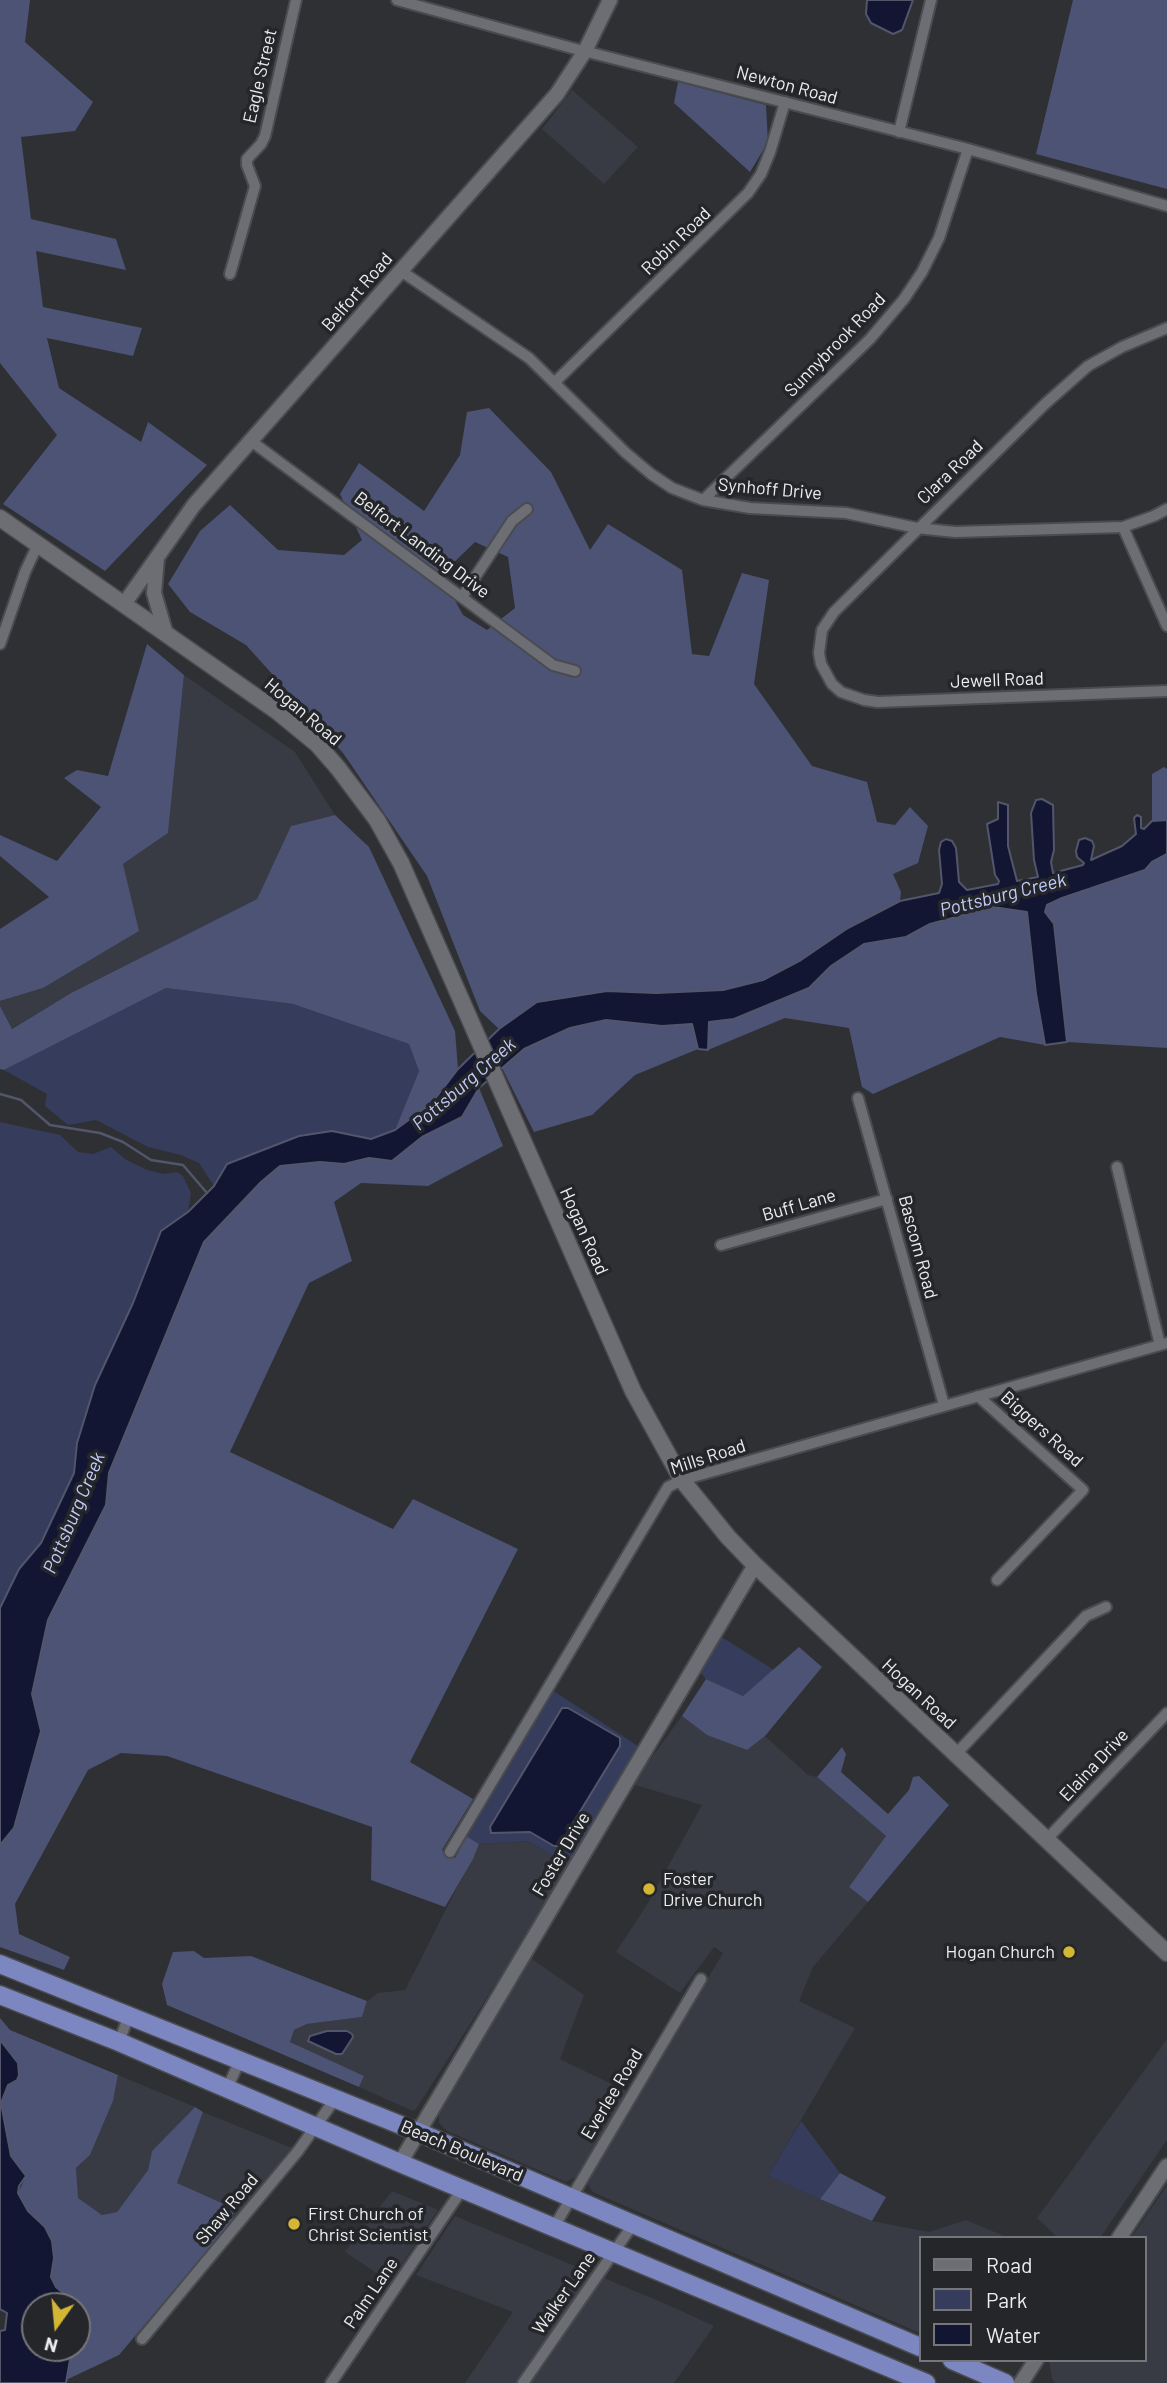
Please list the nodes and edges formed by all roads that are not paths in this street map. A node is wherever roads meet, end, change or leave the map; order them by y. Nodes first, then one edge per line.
1 (296, 0) edge
2 (397, 0) edge
3 (610, 0) edge
4 (931, 0) edge
5 (586, 51) junction
6 (785, 102) junction
7 (900, 132) junction
8 (968, 149) junction
9 (1167, 206) edge
10 (401, 271) junction
11 (230, 274) dead end
12 (1167, 328) edge
13 (555, 382) junction
14 (251, 440) junction
15 (703, 500) junction
16 (527, 509) dead end
17 (1167, 509) edge
18 (0, 518) edge
19 (1123, 527) junction
20 (917, 528) junction
21 (38, 544) junction
22 (157, 554) junction
23 (462, 597) junction
24 (124, 604) junction
25 (1167, 626) edge
26 (165, 631) junction
27 (0, 644) edge
28 (575, 671) dead end
29 (832, 684) joint
30 (1167, 691) edge
31 (858, 1098) dead end
32 (1117, 1167) dead end
33 (887, 1199) junction
34 (721, 1245) dead end
35 (1164, 1344) edge
36 (978, 1395) junction
37 (944, 1405) junction
38 (682, 1480) junction
39 (755, 1565) junction
40 (997, 1580) dead end
41 (1106, 1607) dead end
42 (1167, 1713) edge
43 (956, 1754) junction
44 (1046, 1840) junction
45 (450, 1852) dead end
46 (1167, 1954) edge
47 (0, 1964) edge
48 (701, 1979) dead end
49 (1, 1995) edge
50 (129, 2015) junction
51 (119, 2042) junction
52 (240, 2060) junction
53 (228, 2089) junction
54 (335, 2099) junction
55 (316, 2126) junction
56 (418, 2132) junction
57 (400, 2163) junction
58 (1167, 2166) edge
59 (463, 2188) junction
60 (572, 2197) junction
61 (634, 2223) junction
62 (554, 2227) junction
63 (1120, 2236) edge
64 (613, 2252) junction
65 (142, 2339) dead end
66 (918, 2346) edge
67 (957, 2362) edge
68 (1035, 2362) edge
69 (331, 2383) edge
70 (523, 2383) edge
71 (926, 2383) edge
72 (1005, 2383) edge
73 (1021, 2383) edge

1 - 11 street, Eagle Street
2 - 5 street, Newton Road
3 - 5 street, Belfort Road
4 - 7 street
5 - 6 street, Newton Road
5 - 10 street, Belfort Road
6 - 7 street, Newton Road
6 - 13 street, Robin Road
7 - 8 street, Newton Road
8 - 9 street, Newton Road
8 - 15 street, Sunnybrook Road
10 - 13 street, Synhoff Drive
10 - 14 street, Belfort Road
12 - 20 street, Clara Road
13 - 15 street, Synhoff Drive
14 - 22 street, Belfort Road
14 - 23 street, Belfort Landing Drive
15 - 20 street, Synhoff Drive
16 - 23 street
17 - 19 street, Synhoff Drive
18 - 21 main road, Hogan Road
19 - 20 street, Synhoff Drive
19 - 25 street
20 - 29 street, Clara Road
21 - 24 main road, Hogan Road
21 - 27 street
22 - 24 street, Belfort Road
22 - 26 street
23 - 28 street, Belfort Landing Drive
24 - 26 main road, Hogan Road
26 - 38 main road, Hogan Road
29 - 30 street, Jewell Road
31 - 33 street, Bascom Road
32 - 35 street
33 - 34 street, Buff Lane
33 - 37 street, Bascom Road
35 - 36 street, Mills Road
36 - 37 street, Mills Road
36 - 40 street, Biggers Road
37 - 38 street, Mills Road
38 - 39 main road, Hogan Road
38 - 45 street, Mills Road
39 - 43 main road, Hogan Road
39 - 56 street, Foster Drive
41 - 43 street
42 - 44 street, Elaina Drive
43 - 44 main road, Hogan Road
44 - 46 main road, Hogan Road
47 - 50 highway, Beach Boulevard
48 - 60 street, Everlee Road
49 - 51 highway
50 - 51 street
50 - 52 highway, Beach Boulevard
51 - 53 highway
52 - 53 street
52 - 54 highway, Beach Boulevard
53 - 55 highway
54 - 55 street, Shaw Road
54 - 56 highway, Beach Boulevard
55 - 57 highway
55 - 65 street, Shaw Road
56 - 57 street, Foster Drive
56 - 60 highway, Beach Boulevard
57 - 59 highway
58 - 63 street
59 - 62 highway
59 - 69 street, Palm Lane
60 - 61 highway, Beach Boulevard
60 - 62 street, Everlee Road
61 - 64 street, Walker Lane
61 - 66 highway, Beach Boulevard
62 - 64 highway
64 - 70 street, Walker Lane
64 - 71 highway
67 - 72 highway
68 - 73 street

